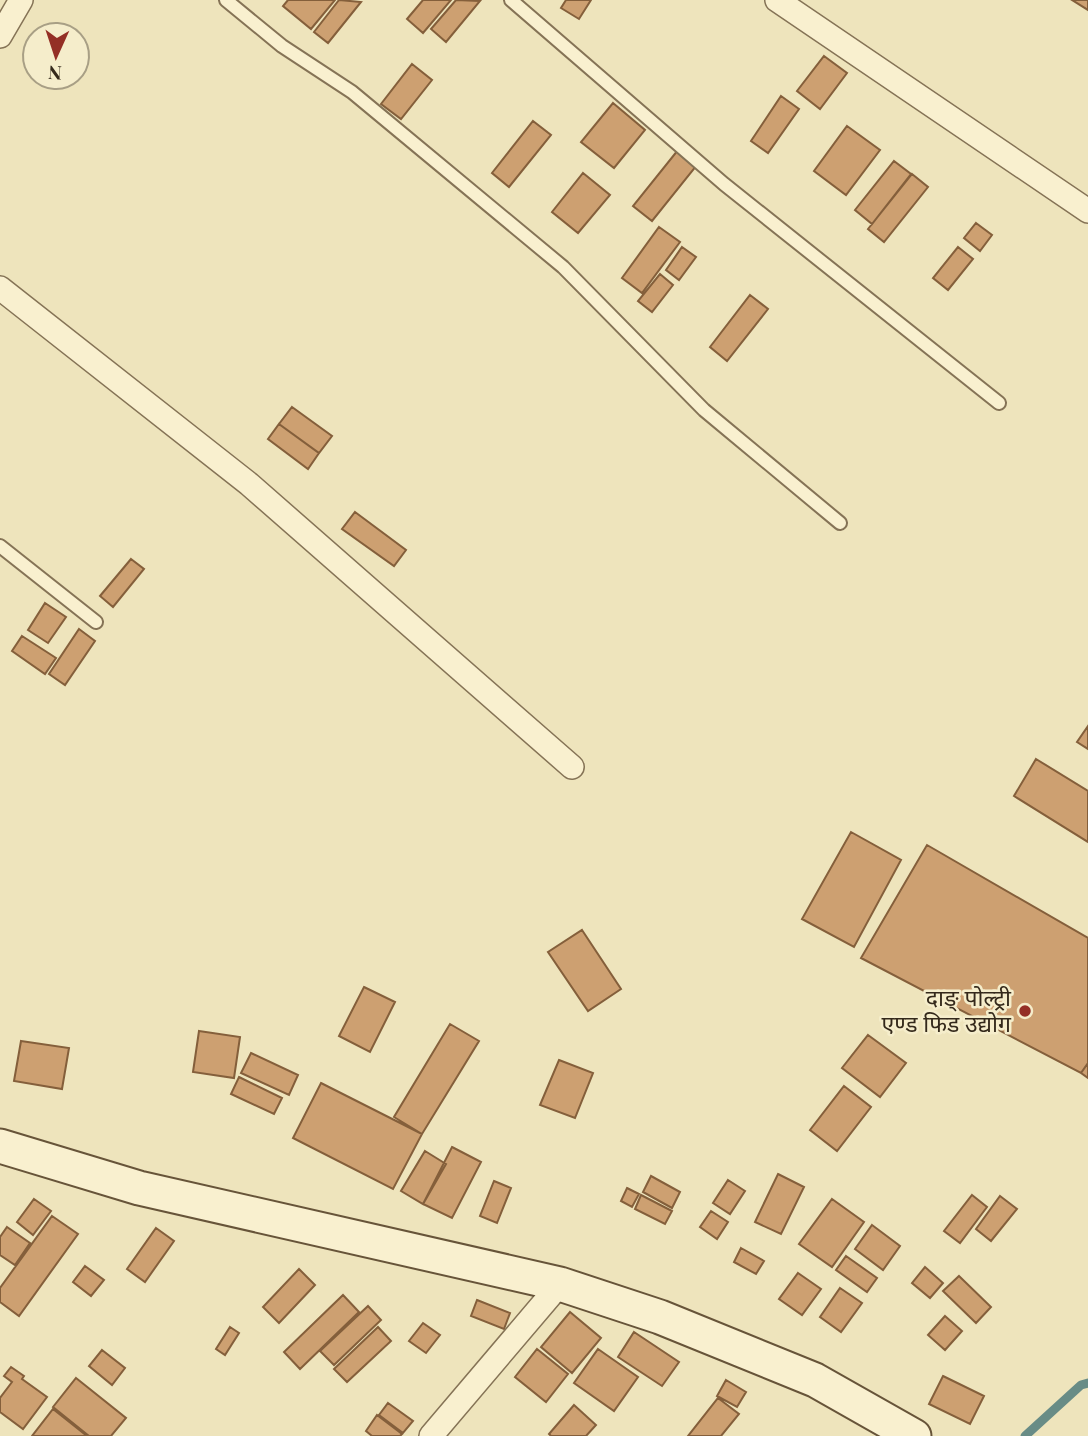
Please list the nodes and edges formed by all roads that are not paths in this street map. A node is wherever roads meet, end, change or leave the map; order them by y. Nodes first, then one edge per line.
1 (20, 0) edge
2 (226, 0) edge
3 (511, 0) edge
4 (777, 0) edge
5 (0, 36) edge
6 (1088, 211) edge
7 (0, 288) edge
8 (999, 403) dead end
9 (841, 523) dead end
10 (0, 546) edge
11 (96, 622) dead end
12 (572, 767) dead end
13 (0, 1146) edge
14 (560, 1284) junction
15 (896, 1432) edge
16 (431, 1436) edge

1 - 5 street
2 - 9 lane
3 - 8 lane
4 - 6 street
7 - 12 street
10 - 11 lane
13 - 14 main road
14 - 15 main road
14 - 16 street

